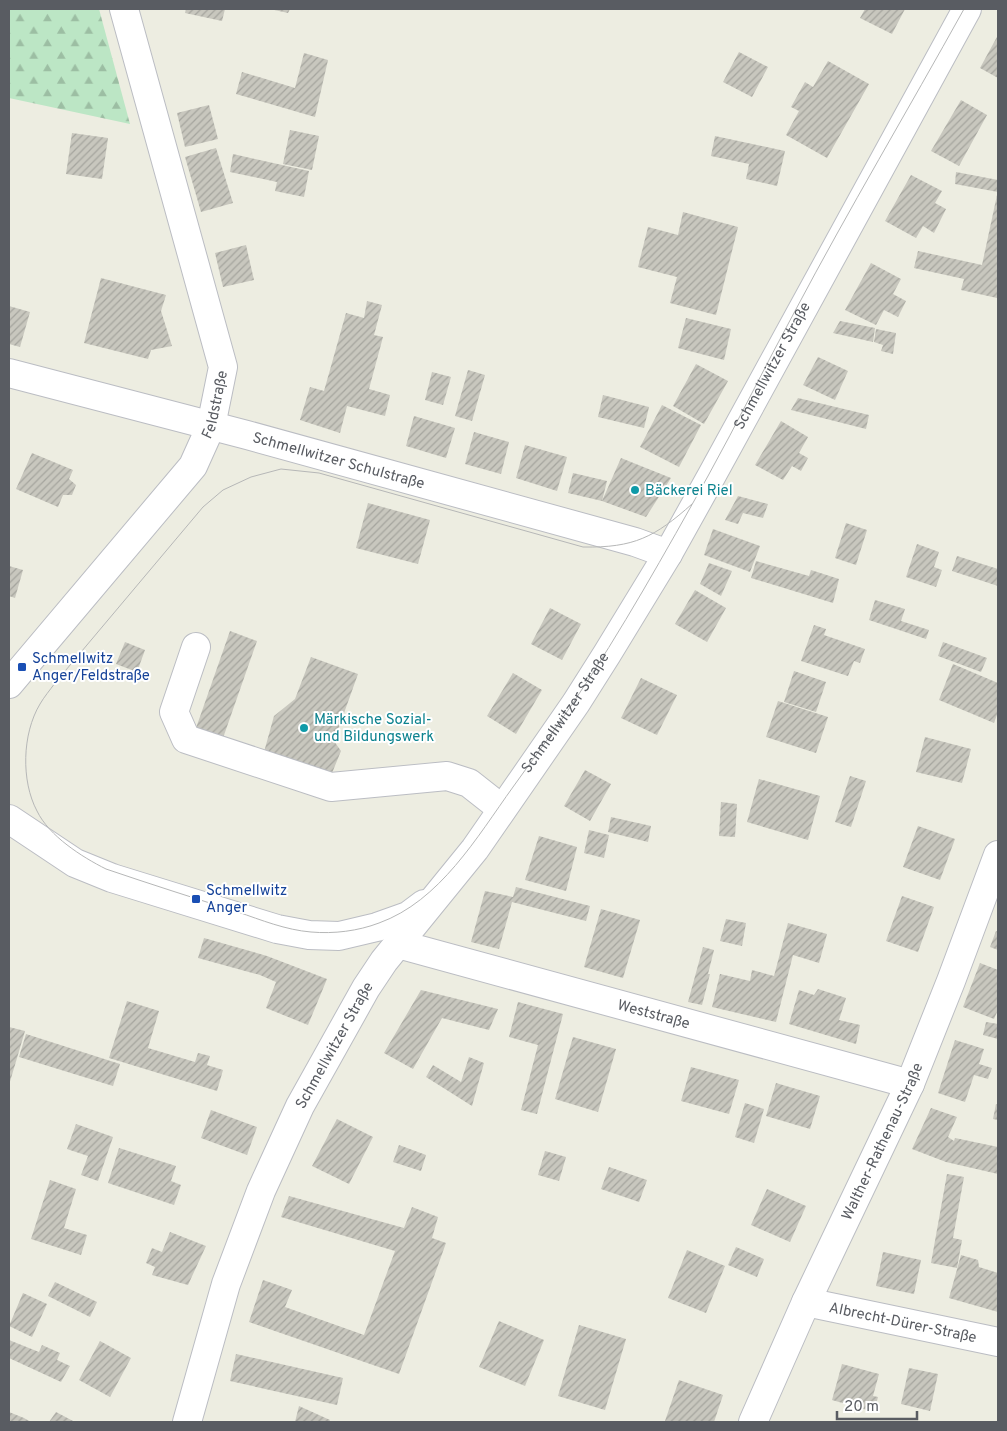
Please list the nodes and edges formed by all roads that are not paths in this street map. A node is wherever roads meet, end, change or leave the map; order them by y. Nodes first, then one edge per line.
1 (124, 9) edge
2 (967, 9) edge
3 (9, 372) edge
4 (211, 426) junction
5 (668, 554) junction
6 (196, 647) dead end
7 (9, 684) edge
8 (502, 809) junction
9 (9, 819) edge
10 (998, 855) edge
11 (439, 893) junction
12 (398, 944) junction
13 (910, 1084) junction
14 (806, 1302) junction
15 (998, 1342) edge
16 (187, 1422) edge
17 (753, 1422) edge

1 - 4 street, Feldstraße
2 - 5 street, Schmellwitzer Straße
3 - 4 street, Schmellwitzer Schulstraße
4 - 5 street, Schmellwitzer Schulstraße
4 - 7 street, Feldstraße
5 - 8 street, Schmellwitzer Straße
6 - 8 street
8 - 11 street, Schmellwitzer Straße
9 - 11 street
10 - 13 street, Walther-Rathenau-Straße
11 - 12 street, Schmellwitzer Straße
12 - 13 street, Weststraße
12 - 16 street, Schmellwitzer Straße
13 - 14 street, Walther-Rathenau-Straße
14 - 15 street, Albrecht-Dürer-Straße
14 - 17 street, Walther-Rathenau-Straße

